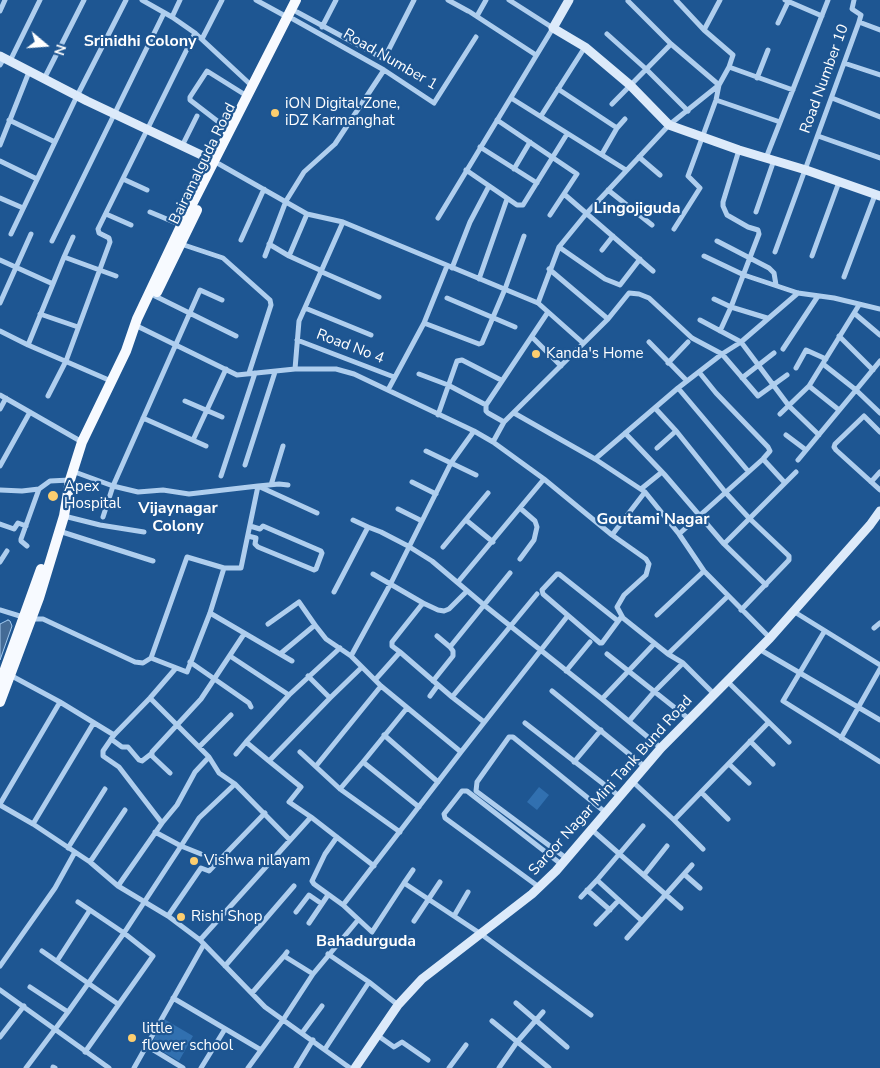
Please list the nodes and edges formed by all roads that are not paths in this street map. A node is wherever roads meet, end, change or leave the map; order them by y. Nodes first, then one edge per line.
1 (40, 0) edge
2 (84, 0) edge
3 (126, 0) edge
4 (142, 0) edge
5 (180, 0) edge
6 (222, 0) edge
7 (256, 0) edge
8 (296, 0) edge
9 (303, 0) edge
10 (336, 0) edge
11 (414, 0) edge
12 (486, 0) edge
13 (509, 0) edge
14 (569, 0) edge
15 (676, 0) edge
16 (720, 0) edge
17 (788, 0) edge
18 (828, 0) edge
19 (854, 0) edge
20 (450, 1) edge
21 (628, 1) edge
22 (3, 3) edge
23 (0, 11) edge
24 (164, 13) junction
25 (292, 16) junction
26 (477, 16) junction
27 (822, 16) junction
28 (172, 17) junction
29 (859, 22) junction
30 (778, 23) dead end
31 (322, 26) junction
32 (553, 28) junction
33 (704, 30) junction
34 (880, 30) edge
35 (195, 33) junction
36 (607, 34) dead end
37 (476, 37) dead end
38 (202, 39) junction
39 (671, 44) junction
40 (585, 47) junction
41 (768, 50) dead end
42 (536, 54) junction
43 (3, 60) edge
44 (844, 62) junction
45 (729, 67) junction
46 (646, 69) junction
47 (384, 70) junction
48 (29, 72) junction
49 (880, 75) edge
50 (757, 78) junction
51 (44, 79) junction
52 (630, 85) junction
53 (719, 85) junction
54 (252, 86) junction
55 (558, 88) junction
56 (793, 90) junction
57 (77, 96) junction
58 (247, 96) junction
59 (511, 98) junction
60 (832, 98) junction
61 (716, 100) junction
62 (612, 104) dead end
63 (688, 111) junction
64 (113, 113) junction
65 (197, 116) dead end
66 (541, 116) junction
67 (880, 117) edge
68 (625, 119) dead end
69 (9, 120) junction
70 (497, 120) junction
71 (780, 122) junction
72 (0, 124) edge
73 (669, 125) junction
74 (6, 126) junction
75 (617, 128) junction
76 (147, 130) junction
77 (229, 130) junction
78 (567, 134) junction
79 (818, 136) junction
80 (703, 138) junction
81 (55, 142) junction
82 (530, 142) junction
83 (0, 144) edge
84 (182, 146) junction
85 (480, 147) junction
86 (739, 150) junction
87 (602, 154) junction
88 (553, 157) junction
89 (639, 157) junction
90 (880, 158) edge
91 (770, 159) junction
92 (0, 161) edge
93 (216, 163) junction
94 (514, 169) junction
95 (466, 170) junction
96 (626, 170) junction
97 (806, 170) junction
98 (660, 175) dead end
99 (37, 179) junction
100 (123, 179) junction
101 (839, 182) junction
102 (537, 183) junction
103 (489, 186) junction
104 (264, 189) junction
105 (147, 190) dead end
106 (608, 190) junction
107 (564, 194) junction
108 (878, 195) edge
109 (0, 198) edge
110 (507, 198) junction
111 (286, 201) junction
112 (23, 208) junction
113 (150, 212) dead end
114 (756, 212) dead end
115 (106, 214) junction
116 (307, 214) junction
117 (586, 214) junction
118 (550, 215) dead end
119 (438, 218) dead end
120 (343, 222) junction
121 (131, 225) dead end
122 (181, 226) junction
123 (652, 226) dead end
124 (674, 229) dead end
125 (11, 234) dead end
126 (31, 234) dead end
127 (524, 236) dead end
128 (613, 236) junction
129 (73, 237) dead end
130 (241, 240) dead end
131 (52, 241) dead end
132 (717, 241) dead end
133 (180, 244) junction
134 (269, 244) junction
135 (559, 247) junction
136 (602, 250) dead end
137 (775, 252) dead end
138 (265, 256) dead end
139 (289, 256) junction
140 (704, 256) dead end
141 (812, 256) dead end
142 (64, 257) junction
143 (751, 258) junction
144 (640, 259) junction
145 (0, 260) edge
146 (16, 267) junction
147 (449, 267) junction
148 (99, 270) junction
149 (549, 270) junction
150 (322, 271) junction
151 (653, 271) dead end
152 (744, 275) junction
153 (116, 276) dead end
154 (844, 277) dead end
155 (479, 279) junction
156 (53, 284) junction
157 (620, 285) junction
158 (776, 285) junction
159 (505, 288) junction
160 (798, 292) junction
161 (629, 293) junction
162 (155, 296) junction
163 (818, 296) junction
164 (379, 297) dead end
165 (447, 298) dead end
166 (714, 299) dead end
167 (222, 300) dead end
168 (538, 302) junction
169 (0, 303) edge
170 (859, 305) junction
171 (731, 307) junction
172 (305, 308) junction
173 (880, 309) edge
174 (548, 312) junction
175 (40, 314) junction
176 (190, 314) junction
177 (854, 314) junction
178 (492, 317) junction
179 (767, 318) junction
180 (608, 319) junction
181 (700, 320) dead end
182 (424, 323) junction
183 (78, 327) junction
184 (139, 327) junction
185 (515, 327) dead end
186 (0, 331) edge
187 (720, 331) junction
188 (371, 335) dead end
189 (880, 335) edge
190 (236, 336) dead end
191 (839, 336) junction
192 (534, 339) dead end
193 (297, 340) junction
194 (130, 341) junction
195 (649, 342) dead end
196 (688, 342) dead end
197 (741, 342) junction
198 (584, 343) junction
199 (175, 345) junction
200 (28, 346) junction
201 (783, 349) dead end
202 (774, 353) dead end
203 (722, 354) junction
204 (66, 361) junction
205 (825, 361) junction
206 (880, 361) edge
207 (668, 363) junction
208 (759, 365) junction
209 (561, 366) junction
210 (796, 368) dead end
211 (226, 369) junction
212 (295, 369) junction
213 (873, 370) junction
214 (275, 372) junction
215 (699, 372) junction
216 (252, 373) junction
217 (419, 374) dead end
218 (788, 375) dead end
219 (394, 377) junction
220 (742, 378) junction
221 (501, 380) junction
222 (111, 381) junction
223 (687, 381) junction
224 (448, 385) junction
225 (773, 386) junction
226 (809, 386) junction
227 (678, 388) junction
228 (388, 390) junction
229 (856, 390) junction
230 (0, 395) edge
231 (48, 396) dead end
232 (6, 398) junction
233 (185, 401) dead end
234 (486, 405) junction
235 (789, 406) junction
236 (655, 408) junction
237 (0, 409) edge
238 (839, 410) junction
239 (207, 411) junction
240 (30, 412) junction
241 (514, 413) junction
242 (880, 413) edge
243 (780, 414) dead end
244 (438, 415) junction
245 (222, 417) dead end
246 (143, 418) junction
247 (504, 422) junction
248 (474, 431) junction
249 (676, 431) junction
250 (880, 432) edge
251 (625, 433) junction
252 (786, 435) dead end
253 (819, 435) junction
254 (193, 440) junction
255 (82, 442) junction
256 (493, 442) junction
257 (206, 446) dead end
258 (283, 446) dead end
259 (657, 448) dead end
260 (426, 450) dead end
261 (806, 450) junction
262 (595, 458) junction
263 (763, 459) junction
264 (798, 460) dead end
265 (452, 463) junction
266 (245, 465) dead end
267 (0, 466) edge
268 (748, 471) junction
269 (662, 472) junction
270 (796, 472) dead end
271 (880, 472) edge
272 (71, 475) junction
273 (476, 475) dead end
274 (222, 476) dead end
275 (544, 479) junction
276 (412, 482) dead end
277 (871, 482) junction
278 (785, 483) junction
279 (271, 485) junction
280 (113, 486) junction
281 (258, 486) junction
282 (288, 486) dead end
283 (39, 488) junction
284 (880, 490) edge
285 (643, 491) junction
286 (1, 492) edge
287 (488, 493) dead end
288 (726, 493) junction
289 (436, 494) junction
290 (65, 504) junction
291 (398, 508) dead end
292 (520, 508) junction
293 (317, 514) dead end
294 (879, 515) edge
295 (64, 516) junction
296 (700, 516) junction
297 (102, 517) dead end
298 (749, 518) junction
299 (353, 520) dead end
300 (466, 520) junction
301 (422, 521) junction
302 (0, 524) edge
303 (26, 526) junction
304 (250, 526) junction
305 (368, 527) junction
306 (59, 531) junction
307 (144, 532) dead end
308 (679, 534) junction
309 (612, 535) junction
310 (248, 536) junction
311 (493, 542) junction
312 (724, 544) junction
313 (27, 546) dead end
314 (408, 546) junction
315 (444, 547) dead end
316 (7, 551) dead end
317 (520, 559) dead end
318 (153, 561) dead end
319 (0, 562) edge
320 (224, 568) junction
321 (510, 572) dead end
322 (704, 572) junction
323 (373, 574) dead end
324 (458, 582) junction
325 (391, 583) junction
326 (766, 585) junction
327 (467, 591) junction
328 (334, 592) dead end
329 (537, 594) dead end
330 (728, 596) junction
331 (424, 603) junction
332 (484, 605) junction
333 (0, 610) edge
334 (741, 610) junction
335 (793, 611) junction
336 (210, 612) junction
337 (619, 612) junction
338 (657, 615) dead end
339 (27, 618) junction
340 (566, 618) dead end
341 (614, 618) junction
342 (880, 623) edge
343 (268, 624) dead end
344 (315, 625) junction
345 (510, 625) junction
346 (874, 628) dead end
347 (824, 632) junction
348 (244, 634) junction
349 (437, 636) dead end
350 (770, 638) junction
351 (590, 642) dead end
352 (654, 644) junction
353 (450, 647) junction
354 (16, 648) junction
355 (340, 648) junction
356 (759, 649) junction
357 (540, 650) junction
358 (400, 652) junction
359 (280, 654) junction
360 (608, 654) dead end
361 (668, 654) junction
362 (230, 656) junction
363 (351, 656) junction
364 (151, 658) junction
365 (292, 661) dead end
366 (190, 662) junction
367 (683, 663) junction
368 (880, 665) edge
369 (176, 668) junction
370 (361, 668) junction
371 (880, 669) edge
372 (566, 671) junction
373 (627, 671) junction
374 (800, 673) junction
375 (10, 675) junction
376 (308, 676) junction
377 (215, 678) junction
378 (374, 680) junction
379 (434, 681) junction
380 (726, 681) junction
381 (0, 683) edge
382 (438, 685) junction
383 (381, 686) junction
384 (552, 691) dead end
385 (655, 691) junction
386 (714, 694) junction
387 (289, 695) junction
388 (430, 696) dead end
389 (452, 697) junction
390 (150, 698) junction
391 (330, 698) junction
392 (602, 699) junction
393 (0, 702) edge
394 (60, 702) junction
395 (251, 707) dead end
396 (858, 707) junction
397 (407, 708) junction
398 (231, 715) dead end
399 (688, 718) junction
400 (880, 720) edge
401 (629, 721) junction
402 (484, 722) junction
403 (525, 723) dead end
404 (768, 723) junction
405 (93, 724) junction
406 (178, 725) junction
407 (601, 730) junction
408 (384, 735) junction
409 (112, 737) junction
410 (841, 738) junction
411 (246, 742) junction
412 (750, 742) junction
413 (789, 742) dead end
414 (199, 747) junction
415 (661, 748) junction
416 (300, 752) dead end
417 (461, 752) junction
418 (151, 754) junction
419 (236, 754) dead end
420 (209, 757) junction
421 (269, 761) junction
422 (363, 762) junction
423 (574, 762) junction
424 (880, 762) edge
425 (729, 764) junction
426 (773, 764) dead end
427 (316, 766) junction
428 (645, 767) junction
429 (170, 773) dead end
430 (632, 781) junction
431 (438, 782) junction
432 (749, 782) dead end
433 (235, 784) junction
434 (105, 789) dead end
435 (340, 789) junction
436 (701, 792) junction
437 (619, 796) junction
438 (0, 804) edge
439 (419, 807) junction
440 (125, 810) dead end
441 (605, 812) junction
442 (265, 813) junction
443 (311, 817) junction
444 (728, 819) dead end
445 (674, 820) junction
446 (162, 823) junction
447 (33, 824) junction
448 (644, 826) dead end
449 (591, 829) junction
450 (155, 832) junction
451 (400, 832) junction
452 (337, 837) junction
453 (290, 840) junction
454 (181, 846) junction
455 (668, 846) dead end
456 (68, 848) junction
457 (703, 849) dead end
458 (75, 852) junction
459 (620, 853) junction
460 (201, 854) dead end
461 (564, 861) junction
462 (90, 862) junction
463 (692, 865) dead end
464 (374, 866) junction
465 (413, 870) dead end
466 (684, 874) junction
467 (644, 875) junction
468 (597, 880) junction
469 (440, 882) dead end
470 (404, 884) junction
471 (118, 886) junction
472 (294, 886) dead end
473 (539, 887) junction
474 (700, 888) dead end
475 (587, 890) junction
476 (468, 892) dead end
477 (665, 894) junction
478 (328, 895) junction
479 (581, 897) dead end
480 (428, 898) junction
481 (620, 900) junction
482 (78, 902) dead end
483 (145, 903) junction
484 (322, 904) junction
485 (343, 905) junction
486 (681, 908) dead end
487 (90, 910) junction
488 (610, 910) junction
489 (296, 912) dead end
490 (168, 916) junction
491 (454, 916) junction
492 (358, 920) junction
493 (414, 921) dead end
494 (642, 921) junction
495 (309, 923) dead end
496 (596, 924) dead end
497 (124, 933) junction
498 (481, 934) junction
499 (627, 938) dead end
500 (202, 942) junction
501 (42, 952) dead end
502 (328, 954) junction
503 (57, 961) junction
504 (0, 966) edge
505 (225, 966) junction
506 (313, 974) junction
507 (88, 982) junction
508 (369, 982) junction
509 (30, 987) dead end
510 (0, 990) edge
511 (252, 994) junction
512 (173, 998) junction
513 (516, 1003) dead end
514 (118, 1004) junction
515 (398, 1005) junction
516 (24, 1006) junction
517 (322, 1006) dead end
518 (68, 1012) junction
519 (543, 1012) dead end
520 (591, 1015) dead end
521 (284, 1020) junction
522 (536, 1020) junction
523 (492, 1021) dead end
524 (225, 1029) junction
525 (54, 1030) junction
526 (302, 1033) junction
527 (377, 1035) junction
528 (0, 1037) edge
529 (312, 1040) junction
530 (517, 1042) junction
531 (466, 1045) dead end
532 (147, 1046) junction
533 (567, 1046) dead end
534 (324, 1049) junction
535 (260, 1050) junction
536 (85, 1052) junction
537 (428, 1060) dead end
538 (26, 1068) edge
539 (109, 1068) edge
540 (134, 1068) edge
541 (183, 1068) edge
542 (201, 1068) edge
543 (248, 1068) edge
544 (296, 1068) edge
545 (350, 1068) edge
546 (355, 1068) edge
547 (449, 1068) edge
548 (499, 1068) edge
549 (549, 1068) edge

1 - 43 street
2 - 51 street
3 - 57 street
4 - 24 street
5 - 28 street
6 - 38 street
7 - 25 street
8 - 25 main road, Bairamalguda Road
9 - 25 main road, Bairamalguda Road
10 - 31 street
11 - 31 street
12 - 26 street
13 - 32 street
14 - 32 main road
15 - 33 street
16 - 33 street
17 - 27 street
17 - 30 street
18 - 27 street
19 - 29 street, Road Number 10
20 - 26 street
21 - 39 street
22 - 23 street
24 - 28 street
24 - 64 street
25 - 31 street
25 - 47 street, Road Number 1
25 - 54 main road, Bairamalguda Road
25 - 93 main road, Bairamalguda Road
26 - 42 street
27 - 56 street
28 - 35 street
29 - 34 street
29 - 44 street, Road Number 10
32 - 40 main road
32 - 42 street
33 - 45 street
35 - 38 street
35 - 76 street
36 - 46 street
37 - 47 street, Road Number 1
38 - 54 street
39 - 46 street
39 - 53 street
40 - 52 main road
40 - 55 street
41 - 50 street
42 - 59 street
43 - 48 main road
44 - 49 street
44 - 60 street, Road Number 10
45 - 50 street
45 - 53 street
46 - 52 street
46 - 63 street
47 - 111 street
48 - 51 main road
48 - 69 street
50 - 56 street
51 - 57 main road
52 - 62 street
52 - 73 main road
53 - 61 street
53 - 63 street
54 - 58 main road, Bairamalguda Road
55 - 66 street
55 - 75 street
56 - 71 street
57 - 64 main road
57 - 81 street
58 - 77 main road, Bairamalguda Road
58 - 77 street
59 - 66 street
59 - 70 street
60 - 67 street
60 - 79 street, Road Number 10
61 - 71 street
61 - 80 street
63 - 73 street
64 - 76 main road
64 - 131 street
65 - 84 street
66 - 78 street
68 - 75 street
69 - 74 street
69 - 81 street
70 - 82 street
70 - 85 street
71 - 91 street
72 - 74 street
73 - 80 main road
73 - 89 street
74 - 83 street
75 - 87 street
76 - 84 main road
76 - 100 street
77 - 93 main road, Bairamalguda Road
78 - 87 street
78 - 88 street
79 - 90 street
79 - 97 street, Road Number 10
80 - 86 main road
80 - 124 street
81 - 99 street
82 - 88 street
82 - 94 street
84 - 93 main road
85 - 94 street
85 - 95 street
86 - 91 main road
86 - 143 street
87 - 96 street
88 - 102 street
88 - 107 street
89 - 96 street
89 - 98 street
91 - 97 main road
91 - 114 street
92 - 99 street
93 - 104 street
93 - 122 main road, Bairamalguda Road
93 - 133 main road, Bairamalguda Road
94 - 102 street
95 - 103 street
95 - 119 street
96 - 106 street
97 - 101 main road
97 - 137 street, Road Number 10
99 - 112 street
100 - 105 street
100 - 115 street
101 - 108 main road
101 - 141 street
102 - 110 street
103 - 110 street
103 - 147 street
104 - 111 street
104 - 130 street
106 - 117 street
106 - 123 street
107 - 117 street
107 - 118 street
108 - 154 street
109 - 112 street
110 - 155 street
111 - 116 street
111 - 134 street
112 - 125 street
113 - 122 street
115 - 121 street
115 - 148 street
116 - 120 street
116 - 139 street
117 - 128 street
117 - 135 street
120 - 147 street
120 - 150 street
122 - 194 main road, Bairamalguda Road
126 - 146 street
127 - 159 street
128 - 136 street
128 - 144 street
129 - 142 street
132 - 143 street
133 - 162 main road, Bairamalguda Road
133 - 216 street
134 - 138 street
134 - 139 street
135 - 149 street
135 - 157 street
139 - 150 street
140 - 152 street
142 - 148 street
142 - 156 street
143 - 152 street
143 - 158 street
144 - 151 street
144 - 157 street
145 - 146 street
146 - 156 street
146 - 169 street
147 - 155 street
147 - 182 street
148 - 153 street
148 - 183 street
149 - 168 street
149 - 180 street
150 - 164 street
150 - 172 street
152 - 158 street
152 - 171 street
155 - 159 street
156 - 175 street
157 - 161 street
158 - 160 street
159 - 168 street
159 - 178 street
160 - 163 street
160 - 179 street
161 - 180 street
161 - 203 street
162 - 176 street
162 - 184 main road, Bairamalguda Road
163 - 170 street
163 - 201 street
165 - 178 street
166 - 171 street
167 - 176 street
168 - 174 street
170 - 173 street
170 - 177 street
171 - 179 street
171 - 187 street
172 - 188 street
172 - 193 street
174 - 198 street
174 - 221 street
175 - 183 street
175 - 200 street
176 - 190 street
176 - 199 street
177 - 189 street
177 - 191 street
178 - 182 street
178 - 185 street
179 - 197 street
180 - 198 street
181 - 187 street
182 - 219 street
183 - 204 street
184 - 194 main road, Bairamalguda Road
184 - 199 street
186 - 200 street
187 - 197 street
191 - 205 street
191 - 213 street
192 - 209 street
193 - 212 street
193 - 219 street, Road No 4
194 - 222 main road, Bairamalguda Road
195 - 207 street
196 - 207 street
197 - 203 street
197 - 208 street
198 - 209 street
199 - 211 street
199 - 246 street
200 - 204 street
202 - 208 street
203 - 215 street
203 - 220 street
204 - 222 street
204 - 231 street
205 - 210 street
205 - 226 street
205 - 229 street
206 - 213 street
207 - 223 street
208 - 220 street
208 - 225 street
209 - 241 street
211 - 216 street
211 - 239 street
212 - 214 street
212 - 228 street
213 - 229 street
214 - 216 street
214 - 266 street
215 - 223 street
215 - 263 street
216 - 274 street
217 - 224 street
218 - 225 street
219 - 228 street
220 - 225 street
221 - 224 street
221 - 234 street
222 - 255 main road, Bairamalguda Road
223 - 227 street
224 - 234 street
224 - 244 street
225 - 235 street
226 - 235 street
226 - 238 street
227 - 236 street
227 - 268 street
228 - 244 street
229 - 238 street
229 - 242 street
230 - 232 street
232 - 237 street
232 - 240 street
233 - 239 street
234 - 247 street
235 - 243 street
235 - 253 street
236 - 249 street
236 - 251 street
238 - 253 street
239 - 245 street
239 - 254 street
240 - 255 street
240 - 267 street
241 - 247 street
241 - 262 street
244 - 248 street
246 - 254 street
246 - 280 street
247 - 256 street
248 - 256 street
248 - 265 street
249 - 259 street
249 - 288 street
250 - 277 street
251 - 262 street
251 - 269 street
252 - 261 street
253 - 261 street
254 - 257 street
255 - 272 main road, Bairamalguda Road
256 - 275 street
258 - 279 street
260 - 265 street
261 - 264 street
262 - 285 street
263 - 268 street
263 - 278 street
265 - 273 street
265 - 289 street
268 - 288 street
269 - 285 street
269 - 296 street
270 - 278 street
271 - 277 street
272 - 280 street
272 - 283 street
272 - 290 main road, Bairamalguda Road
275 - 292 street
275 - 309 street
276 - 289 street
277 - 284 street
278 - 298 street
279 - 281 street
279 - 282 street
280 - 281 street
280 - 297 street
281 - 293 street
281 - 304 street
283 - 286 street
283 - 303 street
285 - 308 street
285 - 309 street
287 - 300 street
288 - 296 street
288 - 298 street
289 - 301 street
290 - 295 main road, Bairamalguda Road
290 - 339 main road, Bairamalguda Road
291 - 301 street
292 - 311 street
292 - 317 street
294 - 335 main road, Saroor Nagar Mini Tank Bund Road
295 - 306 main road, Bairamalguda Road
295 - 307 street
296 - 308 street
296 - 312 street
298 - 312 street
298 - 326 street
299 - 305 street
300 - 311 street
300 - 315 street
301 - 314 street
302 - 303 street
303 - 313 street
304 - 310 street
304 - 310 street
305 - 314 street
305 - 328 street
306 - 318 street
306 - 339 main road, Bairamalguda Road
308 - 322 street
309 - 337 street
310 - 320 street
311 - 324 street
312 - 326 street
314 - 324 street
314 - 325 street
316 - 319 street
320 - 336 street
320 - 364 street
321 - 332 street
322 - 330 street
322 - 338 street
323 - 325 street
324 - 327 street
325 - 331 street
325 - 363 street
326 - 334 street
327 - 331 street
327 - 332 street
329 - 345 street
330 - 334 street
330 - 361 street
331 - 358 street
332 - 345 street
332 - 353 street
333 - 339 street
334 - 350 street
335 - 347 street
335 - 350 main road, Saroor Nagar Mini Tank Bund Road
336 - 348 street
336 - 366 street
337 - 341 street
337 - 341 street
337 - 352 street
339 - 354 main road, Bairamalguda Road
339 - 364 street
340 - 357 street
341 - 341 street
342 - 346 street
343 - 344 street
344 - 355 street
344 - 359 street
345 - 357 street
345 - 389 street
347 - 368 street
347 - 374 street
348 - 359 street
348 - 362 street
349 - 353 street
350 - 356 main road, Saroor Nagar Mini Tank Bund Road
351 - 372 street
352 - 361 street
352 - 373 street
353 - 379 street
354 - 375 main road, Bairamalguda Road
354 - 381 main road, Bairamalguda Road
355 - 363 street
355 - 376 street
356 - 374 street
356 - 380 main road, Saroor Nagar Mini Tank Bund Road
357 - 372 street
357 - 402 street
358 - 378 street
358 - 379 street
359 - 365 street
360 - 373 street
361 - 367 street
362 - 377 street
362 - 387 street
363 - 370 street
364 - 369 street
366 - 369 street
366 - 377 street
367 - 385 street
367 - 386 street
369 - 390 street
370 - 378 street
370 - 391 street
371 - 396 street
372 - 392 street
373 - 385 street
373 - 392 street
374 - 396 street
374 - 410 street
375 - 393 main road, Bairamalguda Road
375 - 394 street
376 - 387 street
376 - 391 street
377 - 395 street
377 - 406 street
378 - 383 street
379 - 382 street
380 - 386 main road, Saroor Nagar Mini Tank Bund Road
380 - 404 street
382 - 388 street
382 - 389 street
383 - 397 street
383 - 427 street
384 - 407 street
385 - 399 street
385 - 401 street
386 - 399 main road, Saroor Nagar Mini Tank Bund Road
387 - 411 street
389 - 402 street
390 - 406 street
390 - 409 street
391 - 421 street
392 - 401 street
394 - 405 street
394 - 438 street
396 - 400 street
396 - 410 street
397 - 408 street
397 - 417 street
398 - 414 street
399 - 415 main road, Saroor Nagar Mini Tank Bund Road
401 - 415 street
402 - 417 street
403 - 423 street
404 - 412 street
404 - 413 street
405 - 409 street
405 - 447 street
406 - 414 street
406 - 418 street
407 - 423 street
407 - 428 street
408 - 422 street
408 - 431 street
409 - 418 street
409 - 446 street
410 - 424 street
411 - 419 street
411 - 421 street
412 - 425 street
412 - 426 street
414 - 420 street
415 - 428 main road, Saroor Nagar Mini Tank Bund Road
416 - 427 street
417 - 431 street
418 - 429 street
420 - 433 street
420 - 446 street
421 - 443 street
422 - 435 street
422 - 439 street
423 - 437 street
425 - 432 street
425 - 436 street
427 - 435 street
428 - 430 main road, Saroor Nagar Mini Tank Bund Road
430 - 437 main road, Saroor Nagar Mini Tank Bund Road
430 - 445 street
431 - 439 street
433 - 442 street
433 - 454 street
434 - 456 street
435 - 451 street
436 - 444 street
436 - 445 street
437 - 441 main road, Saroor Nagar Mini Tank Bund Road
438 - 447 street
439 - 451 street
440 - 462 street
441 - 449 main road, Saroor Nagar Mini Tank Bund Road
441 - 461 street
442 - 453 street
442 - 490 street
443 - 452 street
443 - 453 street
445 - 457 street
446 - 450 street
447 - 456 street
448 - 459 street
449 - 459 street
449 - 461 main road, Saroor Nagar Mini Tank Bund Road
450 - 454 street
450 - 471 street
451 - 464 street
452 - 464 street
452 - 478 street
453 - 500 street
454 - 460 street
454 - 483 street
455 - 467 street
456 - 458 street
458 - 462 street
458 - 504 street
459 - 467 street
459 - 468 street
461 - 473 main road, Saroor Nagar Mini Tank Bund Road
461 - 473 street
462 - 471 street
463 - 466 street
464 - 485 street
465 - 470 street
466 - 474 street
466 - 477 street
467 - 477 street
468 - 475 street
468 - 481 street
469 - 480 street
470 - 480 street
470 - 492 street
471 - 483 street
472 - 505 street
473 - 498 main road, Saroor Nagar Mini Tank Bund Road
475 - 479 street
475 - 488 street
476 - 491 street
477 - 486 street
477 - 494 street
478 - 484 street
478 - 485 street
480 - 491 street
480 - 493 street
481 - 488 street
481 - 494 street
482 - 487 street
483 - 490 street
483 - 497 street
484 - 489 street
484 - 495 street
485 - 492 street
487 - 497 street
487 - 503 street
488 - 496 street
490 - 500 street
491 - 498 street
492 - 502 street
494 - 499 street
497 - 507 street
497 - 514 street
498 - 515 main road, Saroor Nagar Mini Tank Bund Road
498 - 520 street
500 - 505 street
500 - 512 street
501 - 503 street
502 - 506 street
502 - 508 street
503 - 507 street
505 - 511 street
506 - 511 street
506 - 521 street
507 - 514 street
507 - 518 street
508 - 515 street
508 - 534 street
509 - 518 street
510 - 516 street
511 - 521 street
512 - 524 street
512 - 532 street
513 - 522 street
514 - 536 street
515 - 527 main road, Saroor Nagar Mini Tank Bund Road
516 - 525 street
516 - 528 street
517 - 526 street
518 - 525 street
519 - 522 street
521 - 526 street
521 - 535 street
522 - 530 street
522 - 533 street
523 - 530 street
524 - 535 street
524 - 542 street
525 - 536 street
525 - 538 street
526 - 529 street
527 - 537 street
527 - 546 main road, Saroor Nagar Mini Tank Bund Road
529 - 534 street
529 - 544 street
530 - 548 street
530 - 549 street
531 - 547 street
532 - 540 street
532 - 541 street
534 - 545 street
535 - 543 street
536 - 539 street

